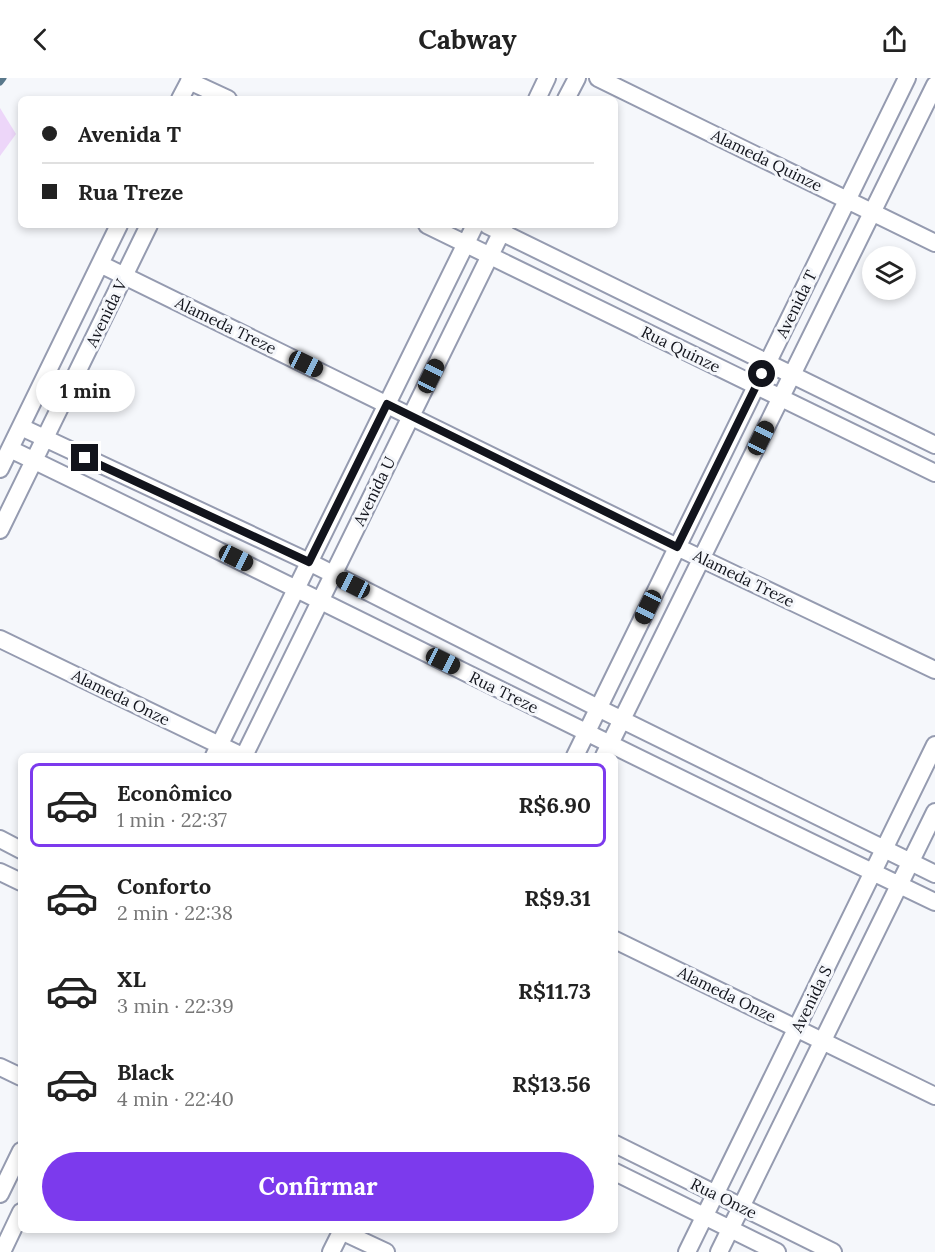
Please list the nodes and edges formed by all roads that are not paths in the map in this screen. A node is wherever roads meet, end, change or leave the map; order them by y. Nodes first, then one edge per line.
1 (548, 78) edge
2 (577, 78) edge
3 (598, 78) edge
4 (907, 78) edge
5 (190, 79) edge
6 (935, 85) edge
7 (218, 92) edge
8 (182, 96) edge
9 (539, 96) edge
10 (568, 96) edge
11 (846, 200) junction
12 (872, 212) junction
13 (118, 228) edge
14 (148, 228) edge
15 (433, 228) edge
16 (473, 228) edge
17 (497, 228) edge
18 (499, 228) edge
19 (935, 243) edge
20 (465, 244) junction
21 (489, 256) junction
22 (100, 264) junction
23 (124, 276) junction
24 (768, 363) junction
25 (793, 375) junction
26 (756, 386) junction
27 (781, 398) junction
28 (387, 404) junction
29 (411, 416) junction
30 (21, 428) junction
31 (45, 439) junction
32 (935, 445) edge
33 (10, 449) junction
34 (34, 460) junction
35 (0, 469) edge
36 (935, 473) edge
37 (0, 530) edge
38 (677, 547) junction
39 (702, 558) junction
40 (309, 562) junction
41 (333, 575) junction
42 (297, 588) junction
43 (320, 601) junction
44 (0, 639) edge
45 (935, 670) edge
46 (598, 708) junction
47 (622, 720) junction
48 (586, 732) junction
49 (935, 746) edge
50 (217, 750) edge
51 (607, 750) edge
52 (244, 753) edge
53 (576, 753) edge
54 (618, 755) edge
55 (935, 812) edge
56 (0, 839) edge
57 (18, 848) edge
58 (884, 849) junction
59 (910, 862) junction
60 (874, 871) junction
61 (0, 872) edge
62 (935, 874) edge
63 (18, 881) edge
64 (899, 885) junction
65 (935, 902) edge
66 (618, 941) edge
67 (796, 1027) junction
68 (822, 1041) junction
69 (0, 1067) edge
70 (18, 1076) edge
71 (935, 1096) edge
72 (618, 1145) edge
73 (18, 1157) edge
74 (618, 1174) edge
75 (715, 1193) junction
76 (0, 1194) edge
77 (741, 1205) junction
78 (704, 1217) junction
79 (18, 1218) edge
80 (730, 1229) junction
81 (340, 1233) edge
82 (348, 1233) edge
83 (365, 1241) edge
84 (2, 1252) edge
85 (331, 1252) edge
86 (386, 1252) edge
87 (687, 1252) edge
88 (719, 1252) edge
89 (777, 1252) edge
90 (833, 1252) edge

1 - 9 street
2 - 10 street
3 - 11 street, Alameda Quinze
4 - 11 street, Avenida T
5 - 7 street
5 - 8 street
6 - 12 street, Avenida T
11 - 12 street, Alameda Quinze
11 - 24 street, Avenida T
12 - 19 street, Alameda Quinze
12 - 25 street, Avenida T
13 - 22 street, Avenida V
14 - 23 street, Avenida V
15 - 20 street, Rua Quinze
16 - 20 street, Avenida U
17 - 21 street, Avenida U
18 - 24 street, Rua Quinze
20 - 21 street, Rua Quinze
20 - 28 street, Avenida U
21 - 26 street, Rua Quinze
21 - 29 street, Avenida U
22 - 23 street, Alameda Treze
22 - 30 street, Avenida V
23 - 28 street, Alameda Treze
23 - 31 street, Avenida V
24 - 25 street, Rua Quinze
24 - 26 street, Avenida T
25 - 27 street, Avenida T
25 - 32 street, Rua Quinze
26 - 27 street, Rua Quinze
26 - 38 street, Avenida T
27 - 36 street, Rua Quinze
27 - 39 street, Avenida T
28 - 29 street, Alameda Treze
28 - 40 street, Avenida U
29 - 38 street, Alameda Treze
29 - 41 street, Avenida U
30 - 31 street, Rua Treze
30 - 33 street, Avenida V
31 - 34 street, Avenida V
31 - 40 street, Rua Treze
33 - 34 street, Rua Treze
33 - 35 street, Avenida V
34 - 37 street, Avenida V
34 - 42 street, Rua Treze
38 - 39 street, Alameda Treze
38 - 46 street, Avenida T
39 - 45 street, Alameda Treze
39 - 47 street, Avenida T
40 - 41 street, Rua Treze
40 - 42 street, Avenida U
41 - 43 street, Avenida U
41 - 46 street, Rua Treze
42 - 43 street, Rua Treze
42 - 50 street, Avenida U
43 - 48 street, Rua Treze
43 - 52 street, Avenida U
44 - 50 street, Alameda Onze
46 - 47 street, Rua Treze
46 - 48 street, Avenida T
47 - 51 street, Avenida T
47 - 58 street, Rua Treze
48 - 51 street, Rua Treze
48 - 53 street, Avenida T
49 - 58 street, Avenida S
54 - 60 street, Rua Treze
55 - 59 street, Avenida S
56 - 57 street
58 - 59 street, Rua Treze
58 - 60 street, Avenida S
59 - 62 street, Rua Treze
59 - 64 street, Avenida S
60 - 64 street, Rua Treze
60 - 67 street, Avenida S
61 - 63 street
64 - 65 street, Rua Treze
64 - 68 street, Avenida S
66 - 67 street, Alameda Onze
67 - 68 street, Alameda Onze
67 - 75 street, Avenida S
68 - 71 street, Alameda Onze
68 - 77 street, Avenida S
69 - 70 street
72 - 75 street, Rua Onze
73 - 76 street
74 - 78 street, Rua Onze
75 - 77 street, Rua Onze
75 - 78 street, Avenida S
77 - 80 street, Avenida S
77 - 90 street, Rua Onze
78 - 80 street, Rua Onze
78 - 87 street, Avenida S
79 - 84 street
80 - 88 street, Avenida S
80 - 89 street, Rua Onze
81 - 85 street
82 - 83 street
83 - 86 street

